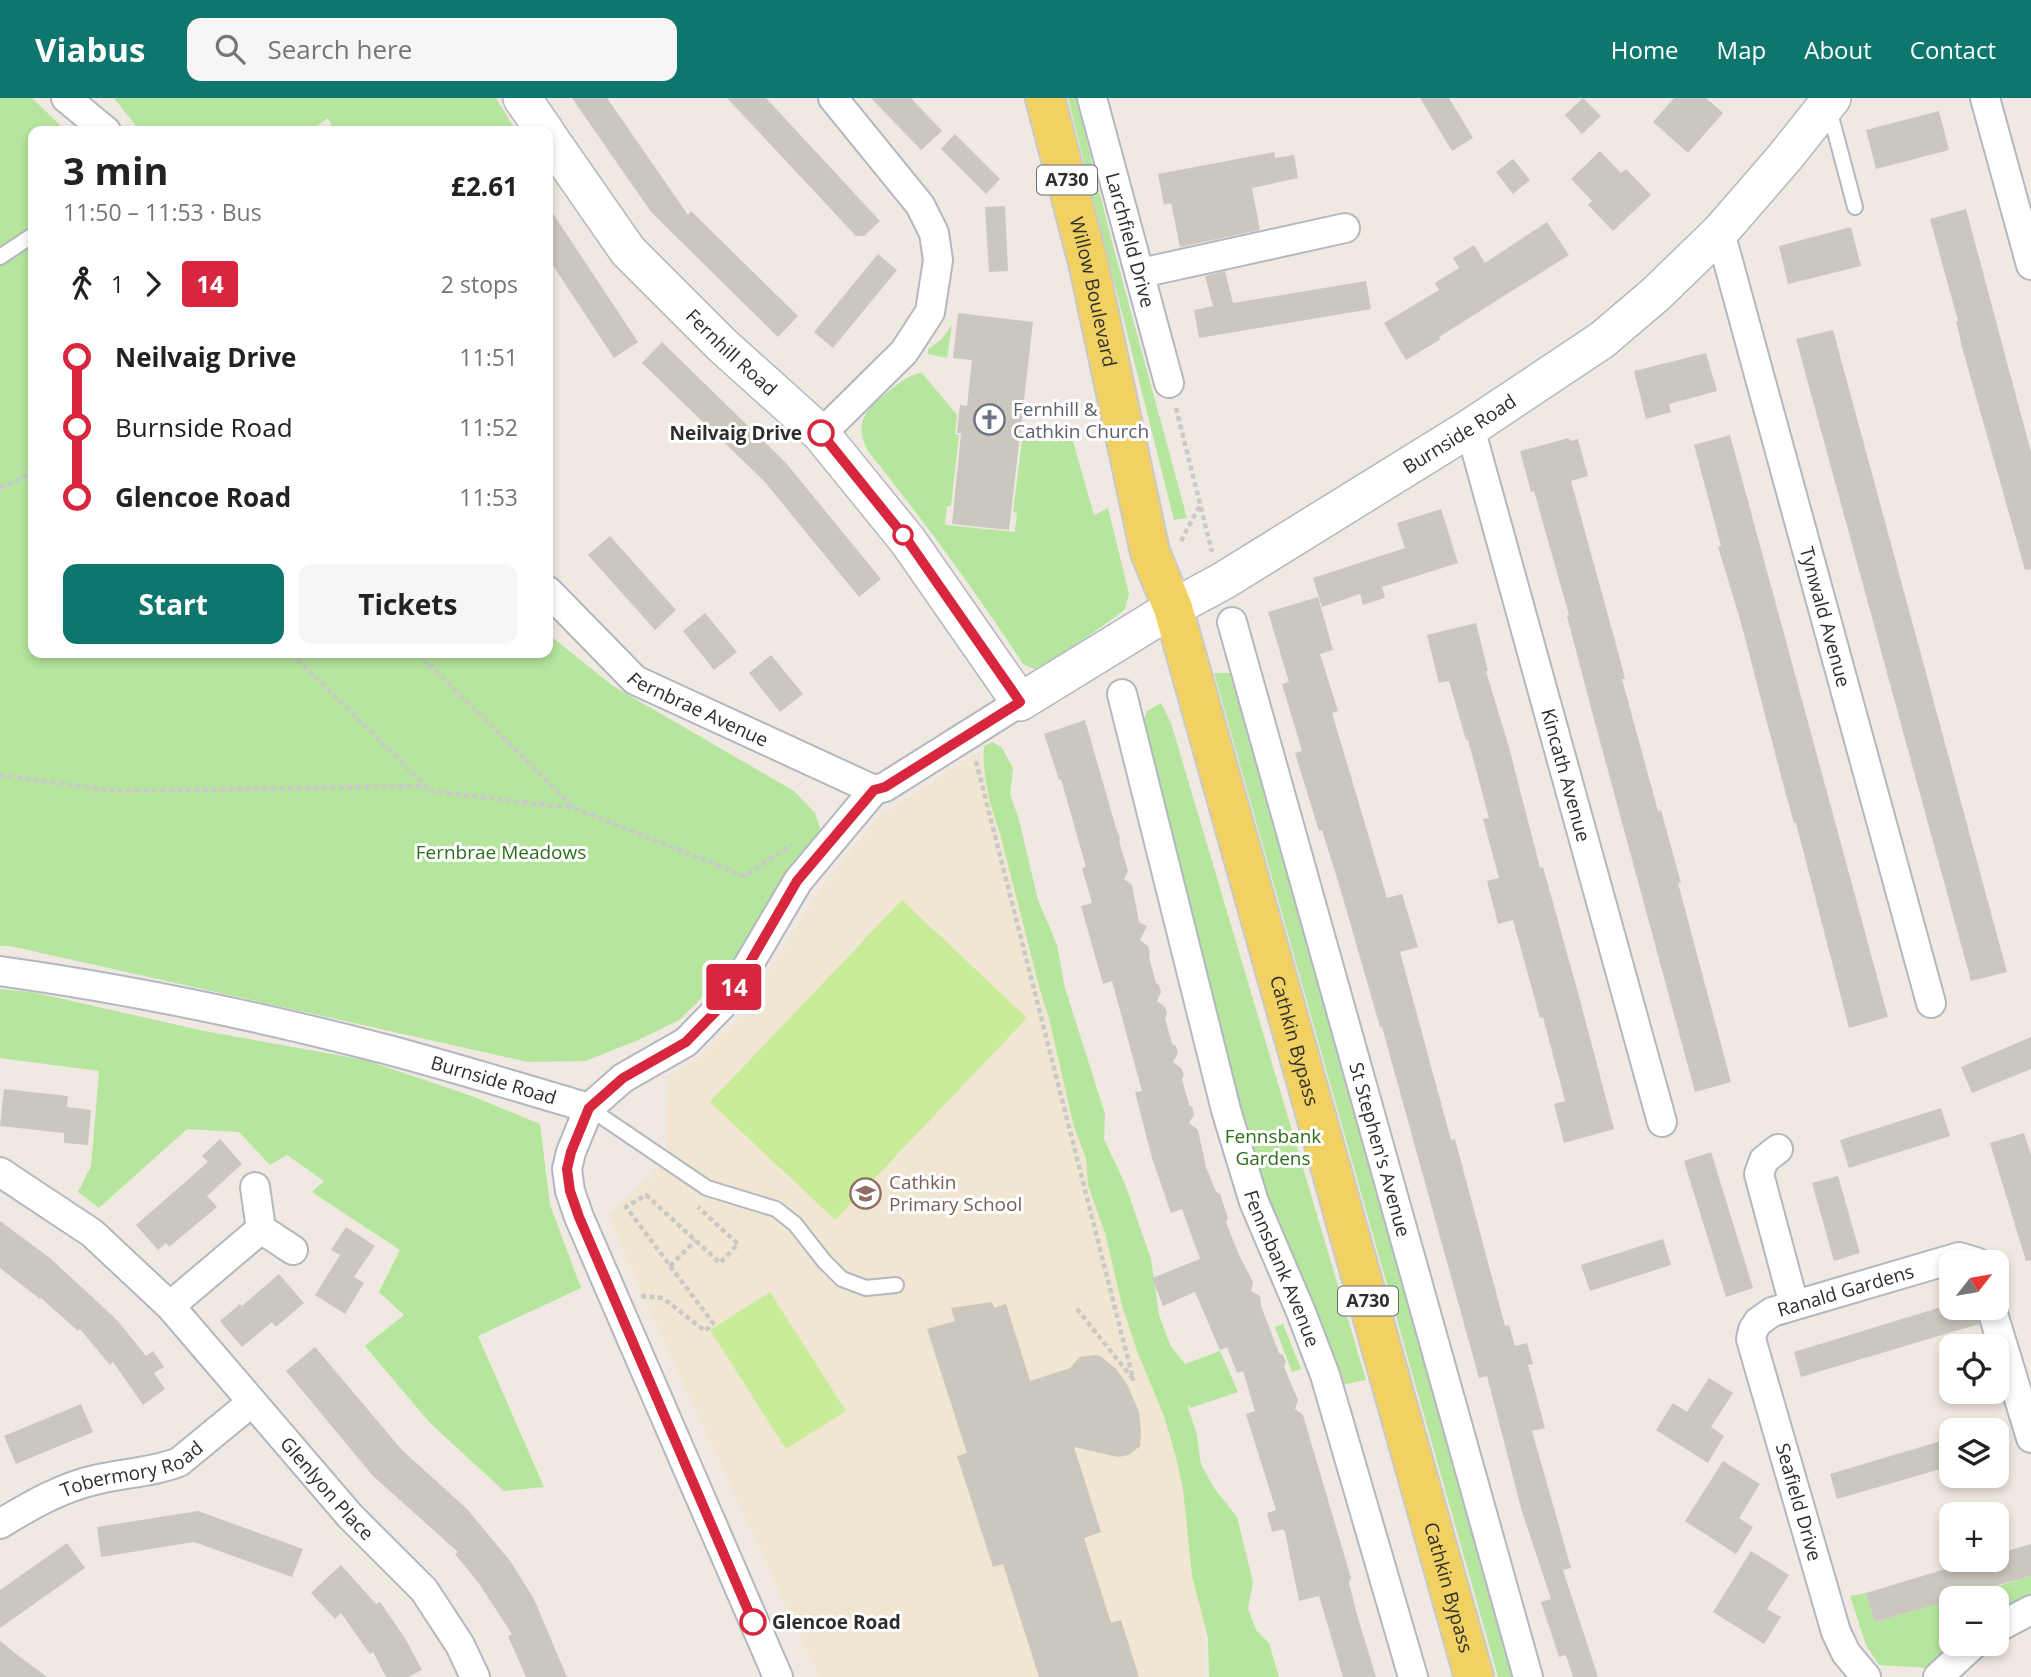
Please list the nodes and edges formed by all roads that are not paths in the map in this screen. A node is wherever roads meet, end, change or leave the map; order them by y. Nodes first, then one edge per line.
1 (522, 98) edge
2 (832, 98) edge
3 (1045, 98) edge
4 (1092, 98) edge
5 (1986, 98) edge
6 (1830, 101) edge
7 (82, 103) edge
8 (102, 126) edge
9 (541, 126) edge
10 (553, 143) edge
11 (1855, 207) dead end
12 (1345, 228) dead end
13 (1720, 232) junction
14 (28, 238) edge
15 (0, 257) edge
16 (2031, 265) edge
17 (1140, 273) junction
18 (1169, 383) road end
19 (1470, 428) junction
20 (821, 433) junction
21 (553, 596) edge
22 (1173, 608) junction
23 (1232, 622) dead end
24 (1122, 694) dead end
25 (1020, 702) junction
26 (874, 790) junction
27 (0, 971) edge
28 (1931, 1003) dead end
29 (589, 1108) junction
30 (1662, 1122) dead end
31 (1777, 1149) dead end
32 (0, 1172) edge
33 (256, 1187) dead end
34 (261, 1229) junction
35 (293, 1250) dead end
36 (1939, 1263) edge
37 (896, 1284) dead end
38 (1794, 1305) junction
39 (170, 1306) junction
40 (1995, 1320) edge
41 (1758, 1322) joint
42 (252, 1402) junction
43 (2031, 1438) edge
44 (0, 1524) edge
45 (2031, 1610) edge
46 (2009, 1622) edge
47 (1961, 1656) edge
48 (475, 1677) edge
49 (778, 1677) edge
50 (1413, 1677) edge
51 (1474, 1677) edge
52 (1528, 1677) edge
53 (1866, 1677) edge
54 (1938, 1677) edge

1 - 9 street
2 - 20 street
3 - 22 main road, Willow Boulevard / A730
4 - 17 street, Larchfield Drive
5 - 16 street
6 - 11 lane
6 - 13 street, Burnside Road
7 - 8 street
10 - 20 street, Fernhill Road
12 - 17 street
13 - 19 street, Burnside Road
13 - 28 street, Tynwald Avenue
14 - 15 lane
17 - 18 street, Larchfield Drive
19 - 22 street, Burnside Road
19 - 30 street, Kincath Avenue
20 - 25 street, Fernhill Road
21 - 26 street, Fernbrae Avenue
22 - 25 street, Burnside Road
22 - 51 main road, Cathkin Bypass / A730
23 - 52 street, St Stephen's Avenue
24 - 50 street, Fennsbank Avenue
25 - 26 street, Burnside Road
26 - 29 street, Burnside Road
27 - 29 street, Burnside Road
29 - 37 lane
29 - 49 street
31 - 38 street
32 - 39 street, Glenlyon Place
33 - 34 street
34 - 35 street
34 - 39 street
36 - 38 street, Ranald Gardens
38 - 41 street, Ranald Gardens
39 - 42 street, Glenlyon Place
40 - 43 street
41 - 53 street, Seafield Drive
42 - 44 street, Tobermory Road
42 - 48 street, Glenlyon Place
45 - 46 street
47 - 54 street

